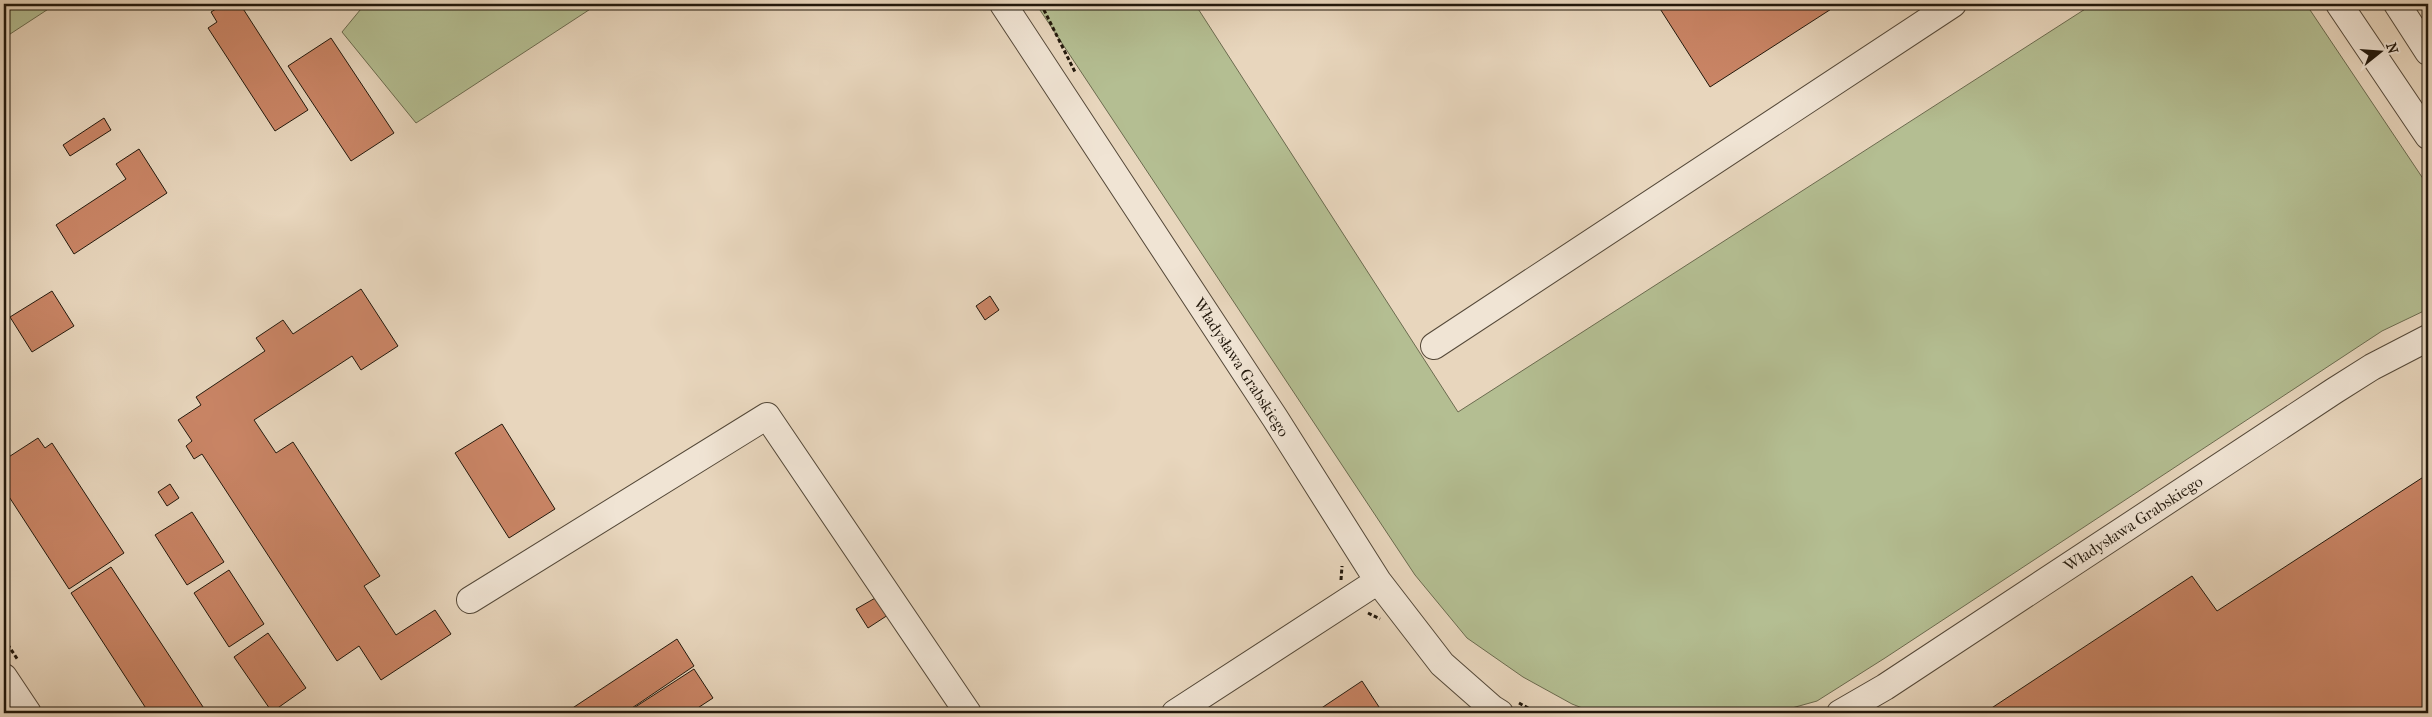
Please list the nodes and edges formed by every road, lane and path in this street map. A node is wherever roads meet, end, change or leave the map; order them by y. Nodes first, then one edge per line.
1 (1003, 4) edge
2 (1953, 4) edge
3 (2339, 4) edge
4 (2396, 4) edge
5 (2428, 52) edge
6 (2428, 136) edge
7 (2428, 338) edge
8 (1434, 346) dead end
9 (1378, 581) junction
10 (470, 600) dead end
11 (4, 676) edge
12 (28, 713) edge
13 (968, 713) edge
14 (1175, 713) edge
15 (1500, 713) edge
16 (1840, 713) edge

1 - 9 street, Władysława Grabskiego
2 - 8 street
3 - 6 street
4 - 5 street
7 - 16 street, Władysława Grabskiego
9 - 14 street
9 - 15 street, Władysława Grabskiego
10 - 13 street
11 - 12 street

